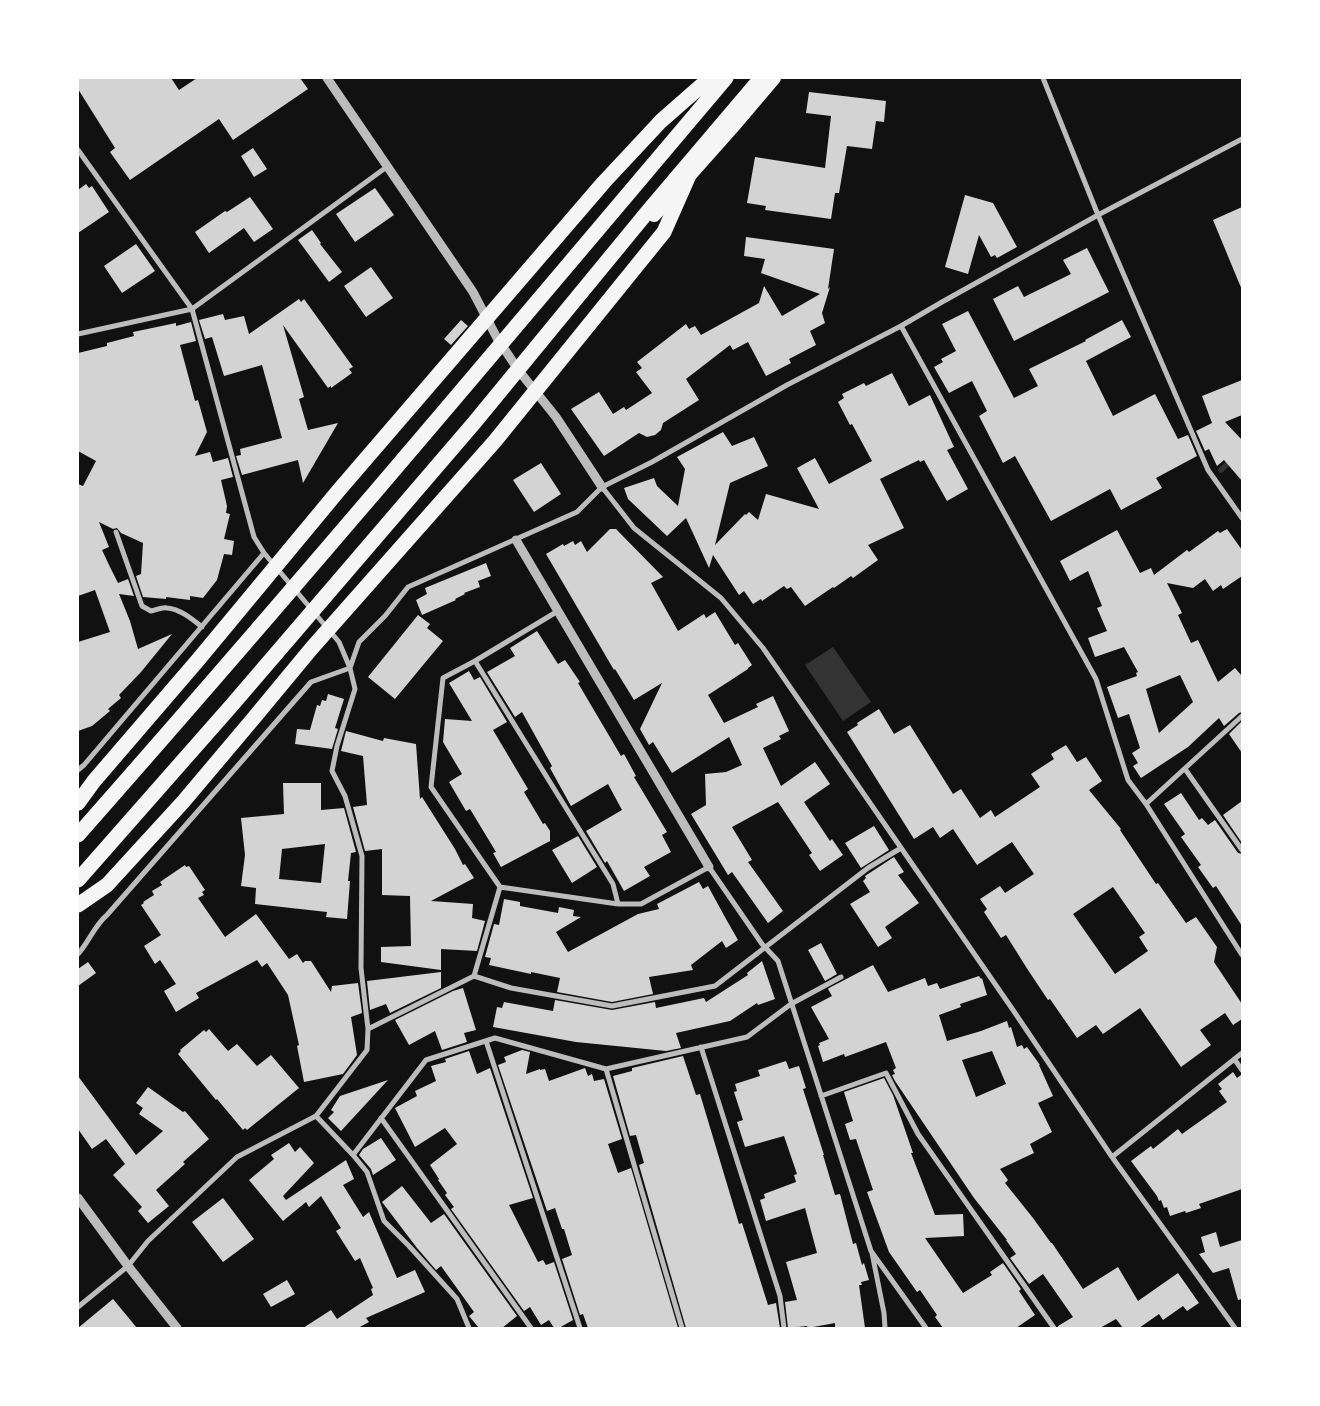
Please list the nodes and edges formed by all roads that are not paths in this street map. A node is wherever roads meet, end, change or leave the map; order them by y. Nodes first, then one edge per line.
1 (328, 78) edge
2 (710, 78) edge
3 (718, 78) edge
4 (726, 78) edge
5 (761, 78) edge
6 (774, 78) edge
7 (1043, 78) edge
8 (1242, 139) edge
9 (78, 150) edge
10 (700, 150) junction
11 (388, 166) junction
12 (1098, 215) junction
13 (192, 309) junction
14 (901, 326) junction
15 (78, 334) edge
16 (497, 338) junction
17 (519, 371) junction
18 (602, 487) junction
19 (1242, 518) edge
20 (116, 532) dead end
21 (516, 540) junction
22 (264, 553) junction
23 (290, 583) junction
24 (558, 611) junction
25 (315, 613) junction
26 (202, 627) junction
27 (475, 661) junction
28 (350, 668) junction
29 (1242, 716) edge
30 (1185, 769) junction
31 (78, 770) edge
32 (78, 803) edge
33 (1146, 804) junction
34 (78, 829) edge
35 (78, 835) edge
36 (901, 848) junction
37 (1242, 850) edge
38 (709, 867) junction
39 (78, 880) edge
40 (78, 885) edge
41 (500, 886) junction
42 (618, 904) junction
43 (78, 905) edge
44 (765, 948) junction
45 (78, 954) edge
46 (1242, 955) edge
47 (474, 976) junction
48 (841, 977) dead end
49 (791, 1004) junction
50 (368, 1028) junction
51 (486, 1041) junction
52 (701, 1047) junction
53 (1242, 1053) edge
54 (1235, 1060) junction
55 (606, 1069) junction
56 (1242, 1070) edge
57 (821, 1096) junction
58 (316, 1116) junction
59 (381, 1118) junction
60 (353, 1154) junction
61 (1112, 1157) junction
62 (78, 1198) edge
63 (871, 1251) junction
64 (128, 1266) junction
65 (78, 1308) edge
66 (177, 1328) edge
67 (468, 1328) edge
68 (531, 1328) edge
69 (580, 1328) edge
70 (682, 1328) edge
71 (784, 1328) edge
72 (885, 1328) edge
73 (926, 1328) edge
74 (1054, 1328) edge
75 (1236, 1328) edge

1 - 11 street
2 - 32 highway
3 - 16 highway
4 - 35 highway
5 - 10 highway
6 - 17 highway
7 - 12 street
8 - 12 street
9 - 13 street
10 - 39 highway
10 - 43 highway
11 - 13 street
11 - 16 street
12 - 14 street
12 - 19 street
13 - 15 street
13 - 22 street
14 - 18 street
14 - 33 street
16 - 17 street
16 - 23 highway
17 - 18 street
17 - 25 highway
18 - 21 street
18 - 36 street
20 - 26 street
21 - 24 street
21 - 28 street
22 - 23 street
22 - 26 street
23 - 25 street
23 - 34 highway
24 - 27 street
24 - 38 street
25 - 28 street
25 - 40 highway
26 - 31 street
27 - 41 street
27 - 42 street
28 - 45 street
28 - 50 street
29 - 30 street
30 - 33 street
30 - 37 street
33 - 46 street
36 - 44 street
36 - 61 street
38 - 42 street
38 - 44 street
41 - 42 street
41 - 47 street
44 - 47 street
44 - 49 street
47 - 50 street
48 - 49 street
49 - 52 street
49 - 57 street
50 - 58 street
51 - 55 street
51 - 59 street
51 - 69 street
52 - 55 street
52 - 71 street
53 - 54 street
54 - 56 street
54 - 61 street
55 - 70 street
57 - 63 street
57 - 74 street
58 - 60 street
58 - 64 street
59 - 60 street
59 - 68 street
60 - 67 street
61 - 75 street
62 - 64 street
63 - 72 street
63 - 73 street
64 - 65 street
64 - 66 street

